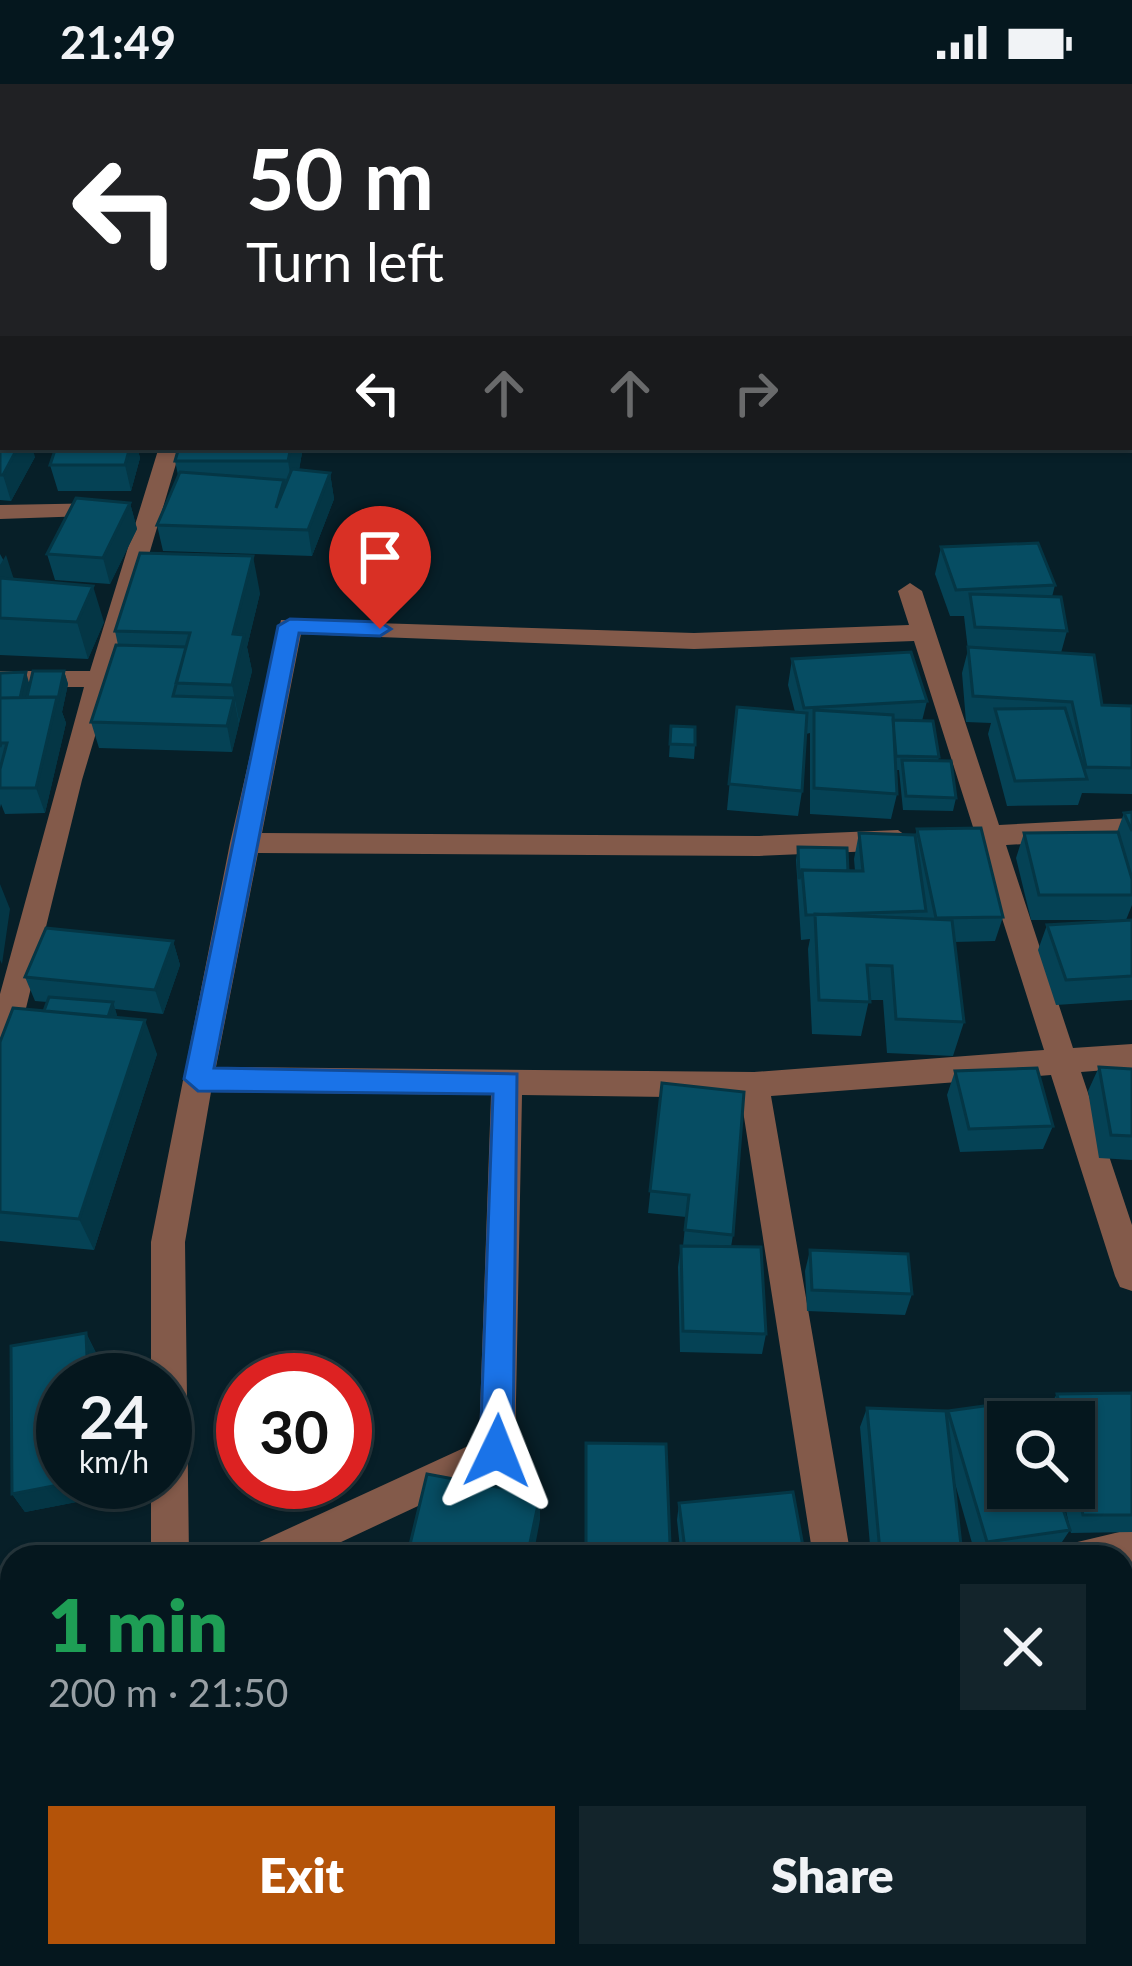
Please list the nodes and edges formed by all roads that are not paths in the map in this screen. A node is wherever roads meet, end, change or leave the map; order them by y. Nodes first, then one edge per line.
1 (169, 450) edge
2 (151, 509) junction
3 (0, 512) edge
4 (910, 591) dead end
5 (922, 633) junction
6 (0, 679) edge
7 (100, 679) junction
8 (1132, 828) edge
9 (986, 836) junction
10 (244, 844) junction
11 (0, 1053) edge
12 (1132, 1057) edge
13 (1061, 1063) junction
14 (198, 1079) junction
15 (507, 1082) junction
16 (754, 1085) junction
17 (1132, 1276) edge
18 (170, 1545) edge
19 (294, 1545) edge
20 (830, 1545) edge

1 - 2 street
2 - 3 street
2 - 7 street
4 - 5 street
5 - 9 street
5 - 10 street
6 - 7 street
7 - 11 street
8 - 9 street
9 - 10 street
9 - 13 street
10 - 14 street
12 - 13 street
13 - 16 street
13 - 17 street
14 - 15 street
14 - 18 street
15 - 16 street
15 - 19 street
16 - 20 street

